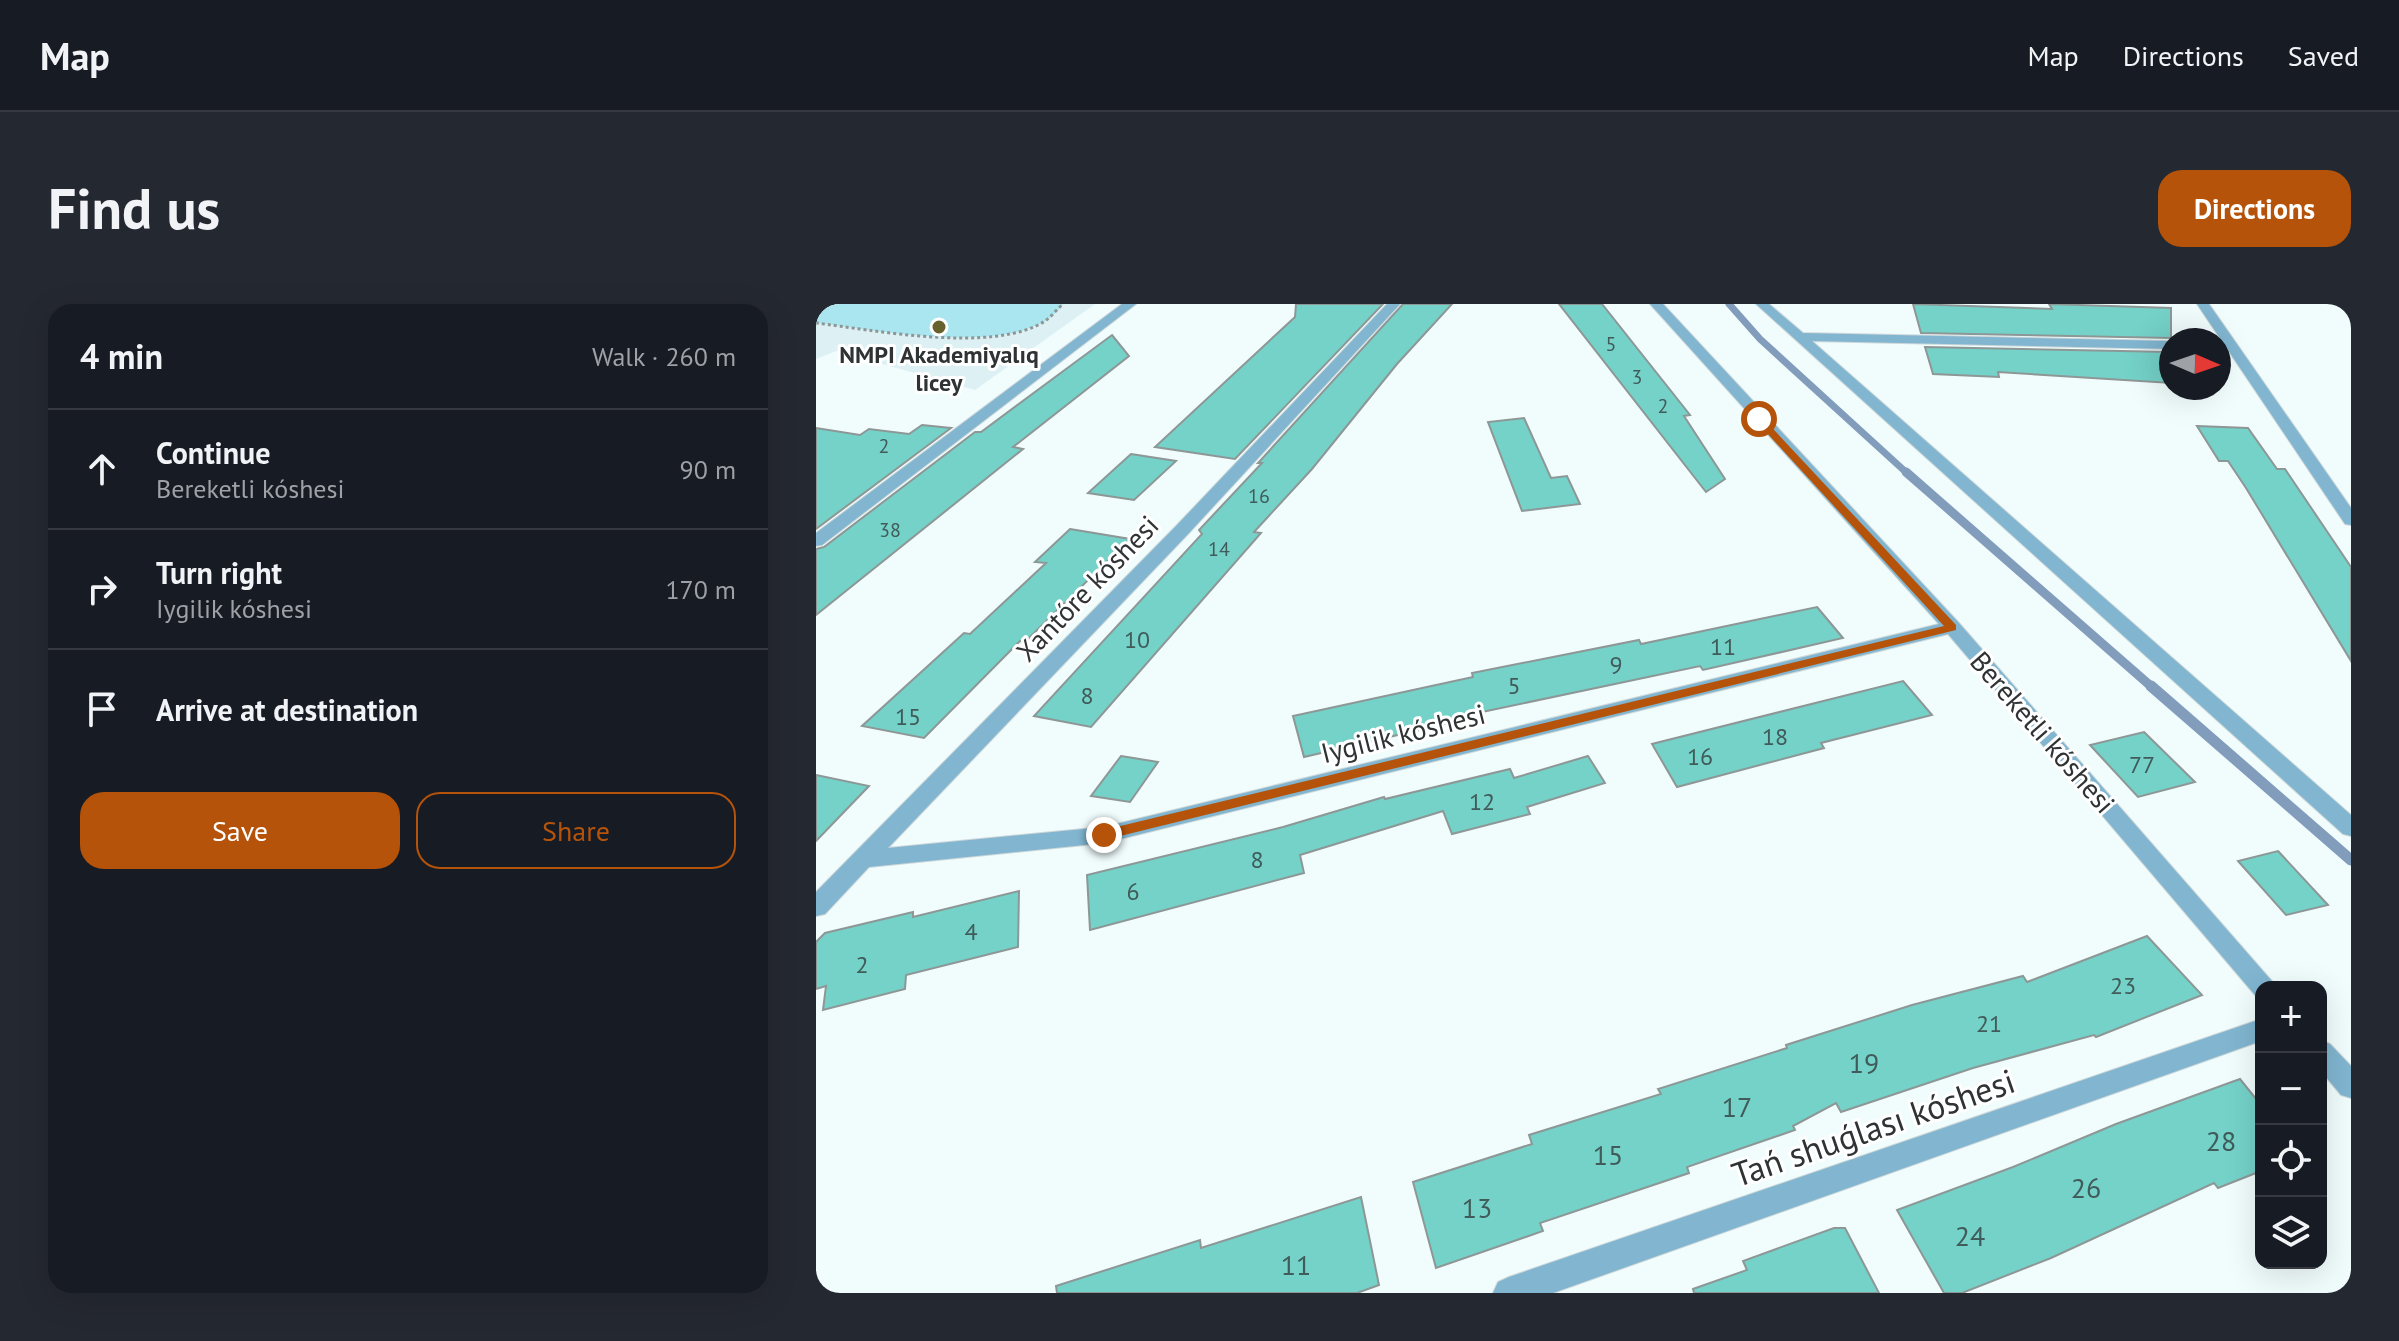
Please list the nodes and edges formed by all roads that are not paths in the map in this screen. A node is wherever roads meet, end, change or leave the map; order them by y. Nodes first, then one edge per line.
1 (1130, 304) edge
2 (1394, 304) edge
3 (1656, 304) edge
4 (1762, 304) edge
5 (2203, 304) edge
6 (2215, 328) edge
7 (1797, 337) junction
8 (2159, 345) edge
9 (2231, 356) edge
10 (2351, 520) edge
11 (816, 541) edge
12 (1952, 627) junction
13 (2351, 828) edge
14 (861, 859) junction
15 (816, 907) edge
16 (2259, 981) edge
17 (2255, 1032) edge
18 (2322, 1053) edge
19 (2351, 1086) edge
20 (1509, 1293) edge

1 - 11 street
2 - 14 street, Xantóre kóshesi
3 - 12 street, Bereketli kóshesi
4 - 7 street
5 - 6 street
7 - 8 street
7 - 13 street
9 - 10 street
12 - 14 street, Iygilik kóshesi
12 - 16 street, Bereketli kóshesi
14 - 15 street, Xantóre kóshesi
17 - 20 street, Tań shuǵlası kóshesi
18 - 19 street

